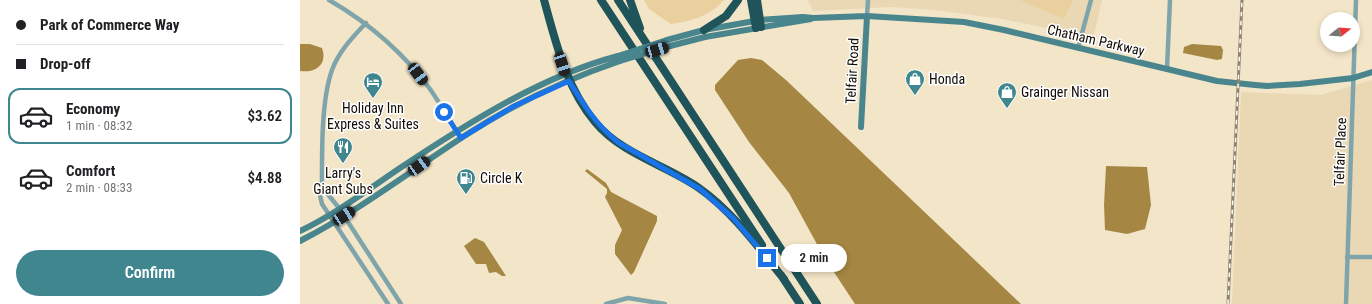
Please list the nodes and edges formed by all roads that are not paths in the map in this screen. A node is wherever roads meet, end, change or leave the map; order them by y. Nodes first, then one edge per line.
1 (329, 0) edge
2 (544, 0) edge
3 (602, 0) edge
4 (618, 0) edge
5 (630, 0) edge
6 (738, 0) edge
7 (751, 0) edge
8 (757, 0) edge
9 (868, 0) edge
10 (1091, 0) edge
11 (1170, 0) edge
12 (1356, 0) edge
13 (867, 16) junction
14 (366, 23) junction
15 (758, 24) junction
16 (704, 30) junction
17 (644, 40) junction
18 (1078, 48) junction
19 (619, 58) junction
20 (1167, 69) junction
21 (1372, 72) edge
22 (567, 78) junction
23 (1353, 78) junction
24 (861, 127) dead end
25 (457, 131) junction
26 (461, 138) junction
27 (322, 186) junction
28 (339, 208) junction
29 (329, 214) junction
30 (344, 216) junction
31 (333, 222) junction
32 (300, 231) edge
33 (300, 241) edge
34 (1347, 257) junction
35 (1372, 257) edge
36 (784, 279) junction
37 (388, 304) edge
38 (401, 304) edge
39 (606, 304) edge
40 (665, 304) edge
41 (800, 304) edge
42 (817, 304) edge
43 (1346, 304) edge

1 - 14 street
2 - 22 highway
3 - 36 highway
4 - 17 highway
5 - 17 highway
6 - 16 highway
7 - 15 highway
8 - 15 highway
9 - 13 street
10 - 18 street
11 - 20 street
12 - 23 street, Telfair Place
13 - 15 main road, Chatham Parkway
13 - 18 main road, Chatham Parkway
13 - 24 main road, Telfair Road
14 - 25 street
14 - 27 street
15 - 16 main road, Chatham Parkway
15 - 19 main road, Chatham Parkway, bridge
16 - 19 main road, Chatham Parkway, bridge
17 - 42 highway
18 - 20 main road, Chatham Parkway
19 - 22 main road, Chatham Parkway
20 - 23 main road, Chatham Parkway
21 - 23 main road, Chatham Parkway
22 - 25 main road, Chatham Parkway
22 - 26 main road, Chatham Parkway
22 - 36 highway
23 - 34 street, Telfair Place
25 - 26 street
25 - 28 main road, Chatham Parkway
26 - 30 main road, Chatham Parkway
27 - 28 street
27 - 29 street
28 - 29 main road, Chatham Parkway
28 - 30 street
29 - 31 street
29 - 32 main road, Chatham Parkway
30 - 31 main road, Chatham Parkway
30 - 38 street
31 - 33 main road, Chatham Parkway
31 - 37 street
34 - 35 street
34 - 43 street, Telfair Place
36 - 41 highway
39 - 40 street

